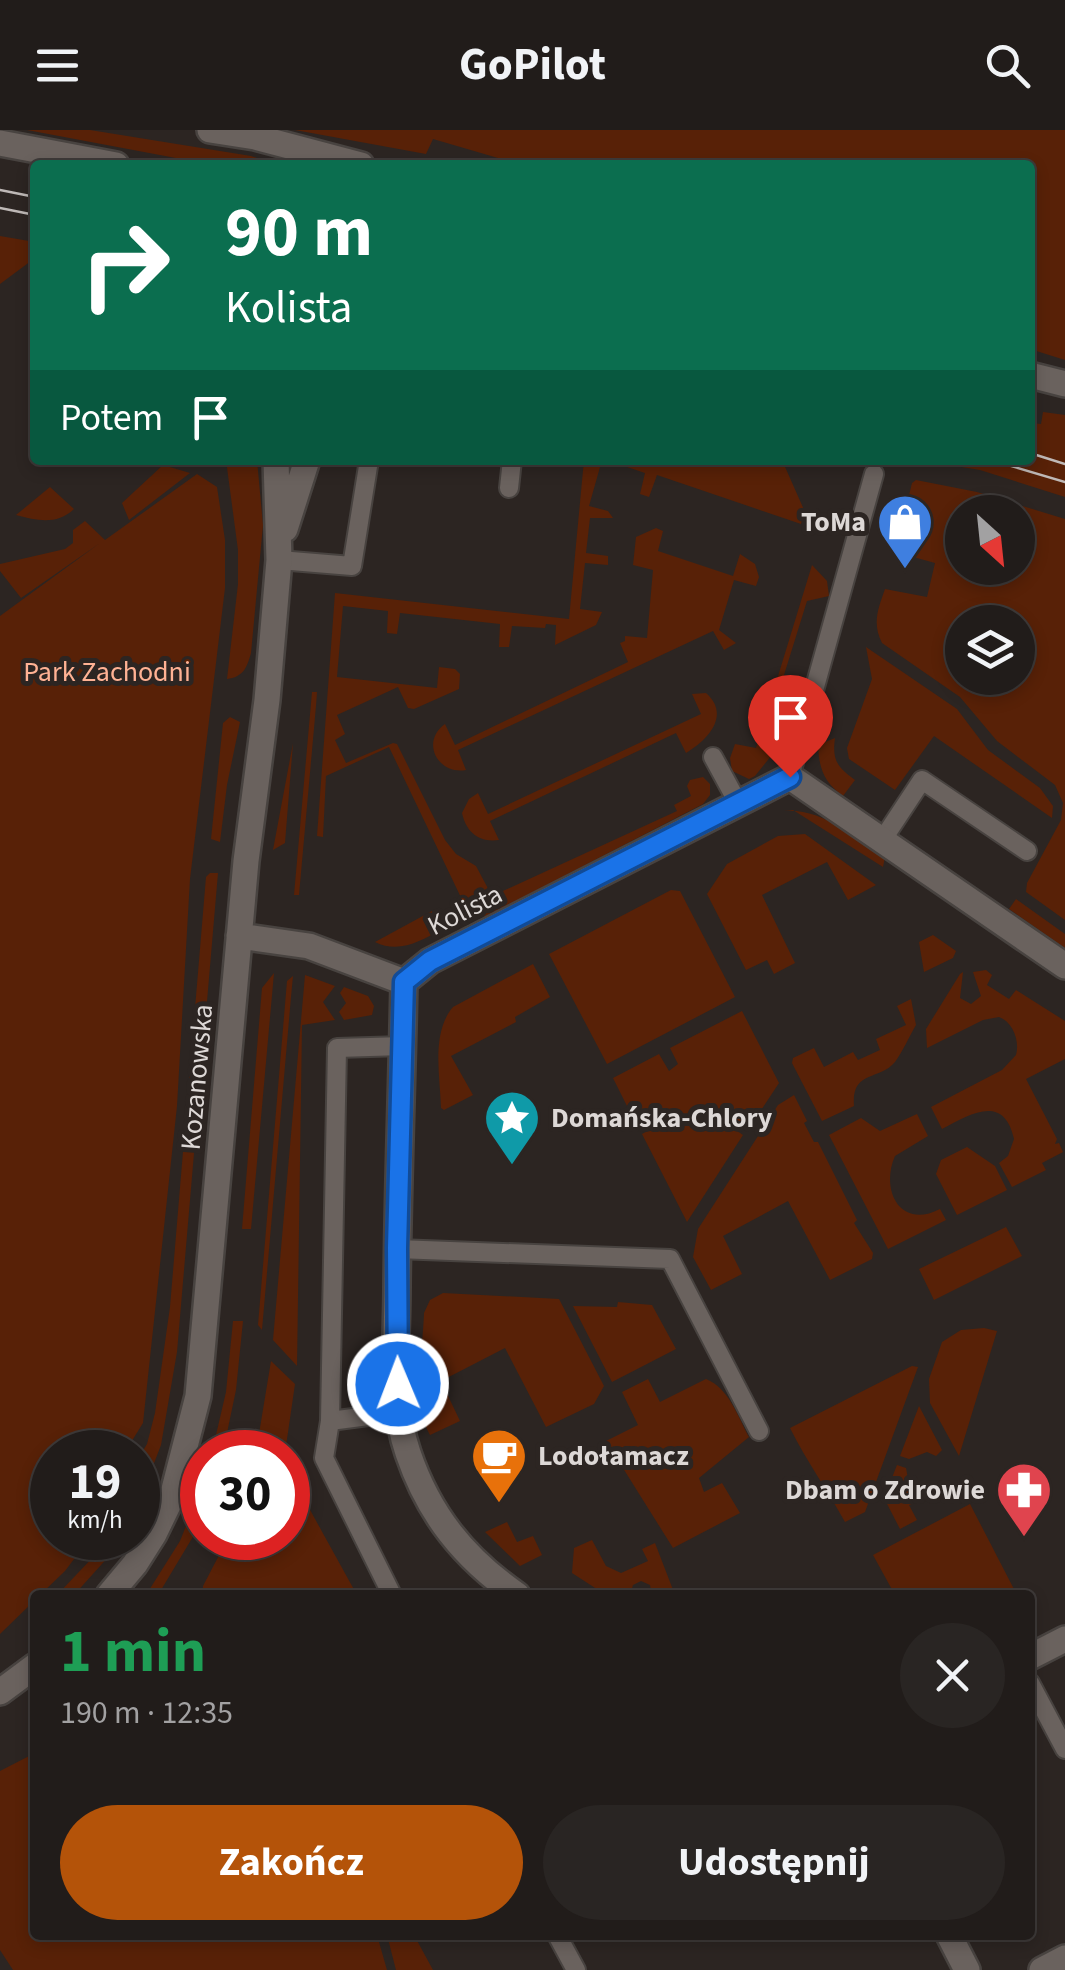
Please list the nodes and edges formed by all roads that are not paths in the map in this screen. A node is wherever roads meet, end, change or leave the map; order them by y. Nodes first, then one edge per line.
1 (210, 130) edge
2 (0, 143) edge
3 (90, 160) edge
4 (326, 160) edge
5 (1035, 376) edge
6 (1065, 384) edge
7 (276, 465) edge
8 (305, 465) edge
9 (368, 465) edge
10 (511, 465) edge
11 (874, 474) dead end
12 (509, 488) dead end
13 (280, 552) junction
14 (713, 757) dead end
15 (790, 777) junction
16 (738, 803) junction
17 (882, 838) junction
18 (1027, 851) dead end
19 (240, 936) junction
20 (1065, 966) edge
21 (404, 982) junction
22 (403, 1046) junction
23 (397, 1248) junction
24 (399, 1412) junction
25 (330, 1420) junction
26 (760, 1431) dead end
27 (113, 1590) edge
28 (390, 1590) edge
29 (510, 1590) edge
30 (1065, 1638) edge
31 (1035, 1653) edge
32 (30, 1670) edge
33 (0, 1692) edge
34 (1035, 1692) edge
35 (1065, 1749) edge
36 (560, 1940) edge
37 (952, 1940) edge
38 (1065, 1958) edge
39 (576, 1970) edge
40 (967, 1970) edge
41 (1042, 1970) edge

1 - 4 street
2 - 3 street
5 - 6 street
7 - 13 street, Kozanowska
8 - 13 street, Kozanowska
9 - 13 lane
10 - 12 lane
11 - 15 lane
13 - 19 street, Kozanowska
14 - 16 lane
15 - 16 street, Kolista
15 - 17 street
16 - 21 street, Kolista
17 - 18 lane
17 - 20 street
19 - 21 street
19 - 27 street, Kozanowska
21 - 22 street
22 - 23 street
22 - 25 lane
23 - 24 street
23 - 26 lane
24 - 25 lane
24 - 29 street
25 - 28 lane
30 - 31 street
32 - 33 street
34 - 35 lane
36 - 39 lane
37 - 40 street
38 - 41 street

